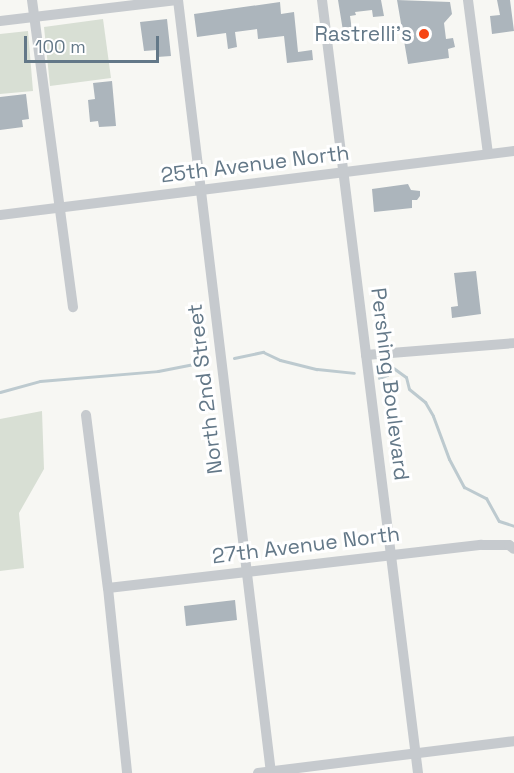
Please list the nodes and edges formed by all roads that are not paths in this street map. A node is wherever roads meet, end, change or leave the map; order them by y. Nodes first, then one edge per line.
1 (32, 0) edge
2 (177, 0) edge
3 (322, 0) edge
4 (468, 0) edge
5 (34, 16) junction
6 (0, 21) edge
7 (514, 151) edge
8 (488, 154) junction
9 (344, 173) junction
10 (201, 191) junction
11 (60, 208) junction
12 (0, 215) edge
13 (73, 307) dead end
14 (514, 343) edge
15 (366, 355) junction
16 (86, 415) dead end
17 (512, 547) edge
18 (392, 554) junction
19 (246, 571) junction
20 (108, 588) junction
21 (514, 741) edge
22 (416, 754) junction
23 (271, 772) edge
24 (127, 773) edge
25 (258, 773) edge
26 (418, 773) edge

1 - 5 street
2 - 5 street
2 - 10 street, North 2nd Street
3 - 9 street, Pershing Boulevard
4 - 8 street
5 - 6 street
5 - 11 street
7 - 8 street, 25th Avenue North
8 - 9 street, 25th Avenue North
9 - 10 street, 25th Avenue North
9 - 15 street, Pershing Boulevard
10 - 11 street, 25th Avenue North
10 - 19 street, North 2nd Street
11 - 12 street, 25th Avenue North
11 - 13 street
14 - 15 street
15 - 18 street, Pershing Boulevard
16 - 20 street
17 - 18 street, 27th Avenue North
18 - 19 street, 27th Avenue North
18 - 22 street, Pershing Boulevard
19 - 20 street, 27th Avenue North
19 - 23 street, North 2nd Street
20 - 24 street
21 - 22 street
22 - 23 street
22 - 26 street, Pershing Boulevard
23 - 25 street

